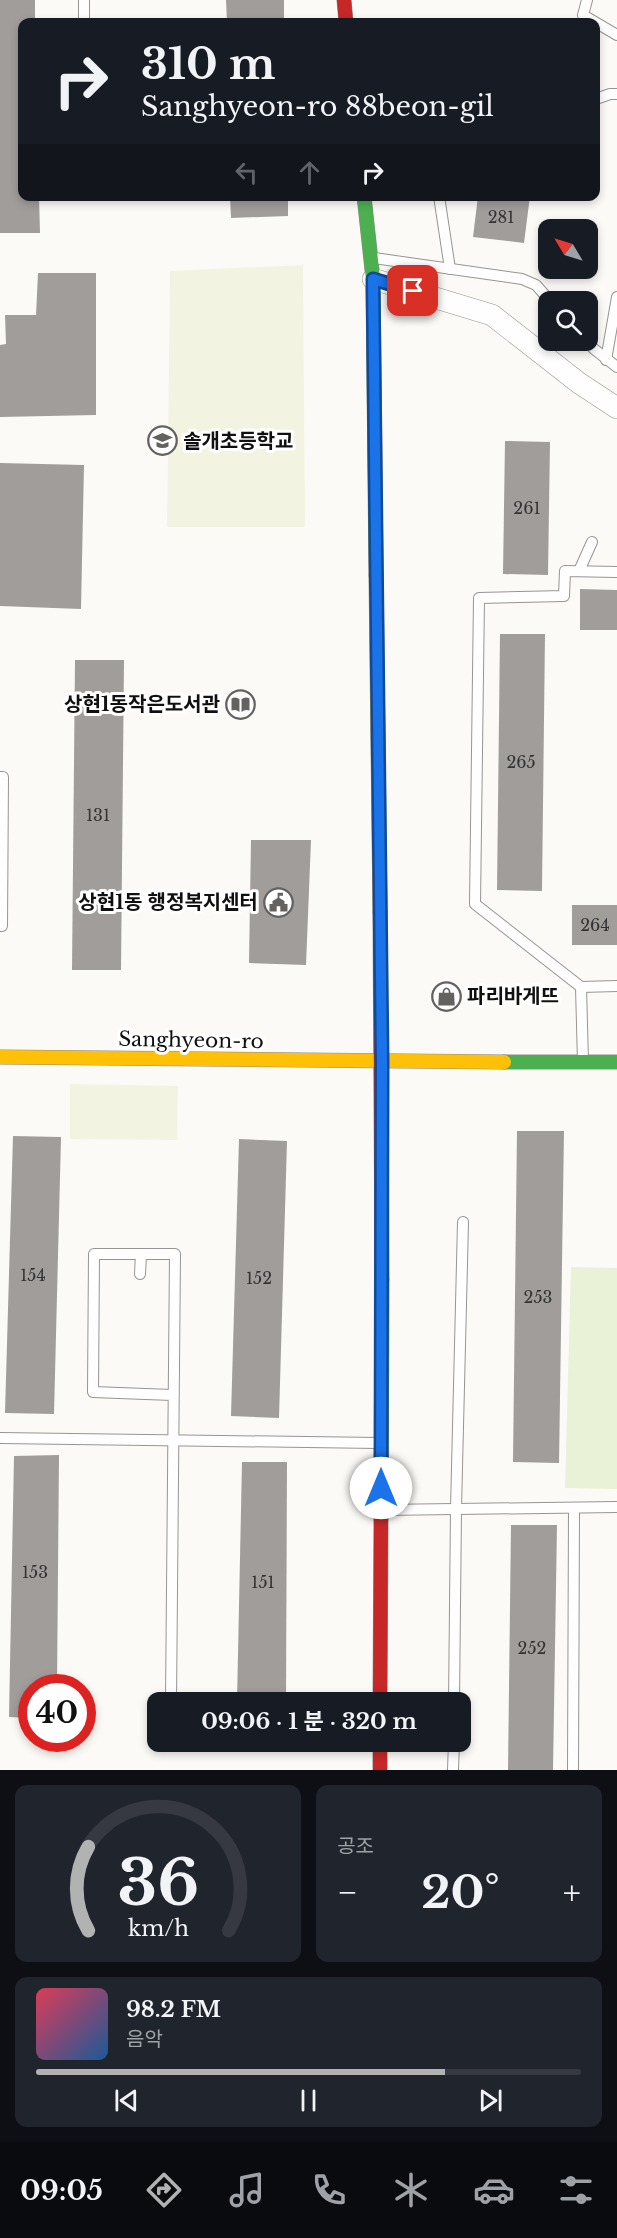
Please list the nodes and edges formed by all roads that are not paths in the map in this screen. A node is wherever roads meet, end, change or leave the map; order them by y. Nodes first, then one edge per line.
1 (84, 0) edge
2 (344, 0) edge
3 (587, 0) edge
4 (84, 18) edge
5 (346, 18) edge
6 (588, 18) edge
7 (600, 25) edge
8 (617, 35) edge
9 (617, 94) edge
10 (600, 98) edge
11 (365, 201) edge
12 (440, 201) edge
13 (371, 257) junction
14 (450, 269) junction
15 (373, 279) junction
16 (541, 291) edge
17 (617, 297) edge
18 (597, 351) edge
19 (606, 360) junction
20 (617, 367) edge
21 (617, 408) edge
22 (592, 542) dead end
23 (579, 571) junction
24 (617, 572) edge
25 (0, 777) edge
26 (0, 926) edge
27 (617, 986) edge
28 (581, 987) junction
29 (0, 1057) edge
30 (382, 1062) junction
31 (583, 1062) junction
32 (617, 1062) edge
33 (463, 1222) dead end
34 (141, 1254) junction
35 (140, 1274) dead end
36 (172, 1395) junction
37 (0, 1438) edge
38 (172, 1440) junction
39 (382, 1443) junction
40 (617, 1507) edge
41 (574, 1508) junction
42 (456, 1509) junction
43 (381, 1510) junction
44 (171, 1692) edge
45 (380, 1692) edge
46 (454, 1692) edge
47 (380, 1752) edge
48 (454, 1752) edge
49 (380, 1770) edge
50 (453, 1770) edge
51 (573, 1770) edge

1 - 4 lane
2 - 5 street
3 - 6 lane
7 - 8 lane
9 - 10 lane
11 - 13 street
12 - 14 lane
13 - 14 lane
13 - 15 street
14 - 16 lane
15 - 21 street
15 - 30 street
17 - 19 lane
18 - 19 lane
19 - 20 lane
22 - 23 lane
23 - 24 lane
23 - 28 lane
25 - 26 lane
27 - 28 lane
28 - 31 lane
29 - 30 street, Sanghyeon-ro
30 - 31 street, Sanghyeon-ro
30 - 39 street
31 - 32 street, Sanghyeon-ro
33 - 42 lane
34 - 35 lane
34 - 36 lane
34 - 36 lane
36 - 38 lane
37 - 38 lane
38 - 39 lane
38 - 44 lane
39 - 43 street
40 - 41 lane
41 - 42 lane
41 - 51 lane
42 - 43 lane
42 - 46 lane
43 - 45 street
47 - 49 street
48 - 50 lane

